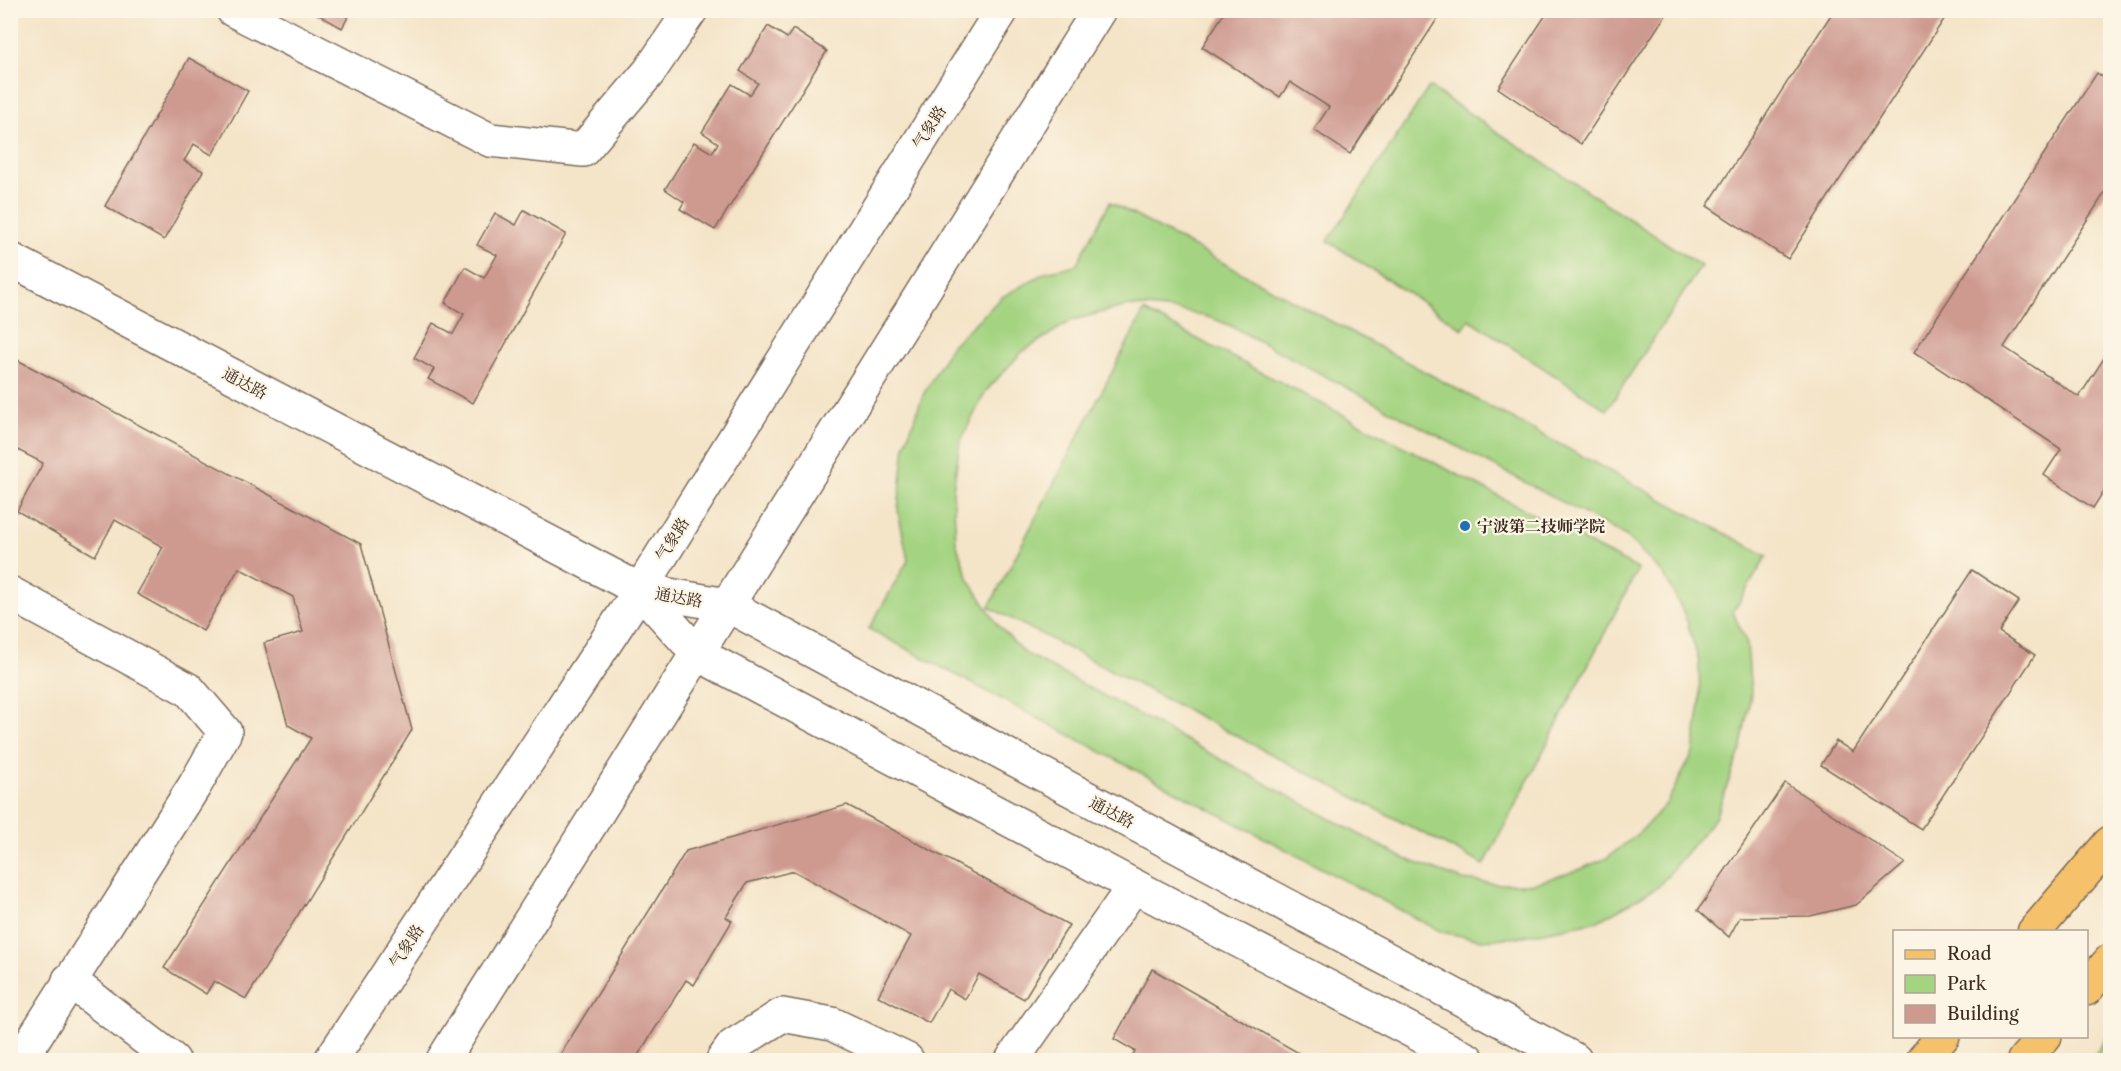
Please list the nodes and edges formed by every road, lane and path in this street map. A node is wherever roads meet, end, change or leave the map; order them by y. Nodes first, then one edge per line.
1 (233, 10) edge
2 (690, 10) edge
3 (1002, 10) edge
4 (1099, 10) edge
5 (10, 259) edge
6 (640, 590) junction
7 (10, 593) edge
8 (728, 606) junction
9 (698, 654) junction
10 (2110, 843) edge
11 (1134, 886) junction
12 (2036, 930) edge
13 (2110, 961) edge
14 (69, 980) junction
15 (2088, 987) edge
16 (1941, 1038) edge
17 (2043, 1038) edge
18 (20, 1060) edge
19 (173, 1060) edge
20 (331, 1060) edge
21 (443, 1060) edge
22 (723, 1060) edge
23 (906, 1060) edge
24 (1012, 1060) edge
25 (1468, 1060) edge
26 (1575, 1060) edge
27 (1923, 1060) edge
28 (2024, 1060) edge

1 - 2 street
3 - 6 street, 气象路
4 - 8 street
5 - 6 street, 通达路
6 - 8 street, 通达路
6 - 9 street, 通达路
6 - 20 street, 气象路
7 - 14 street
8 - 9 street
8 - 26 street, 通达路
9 - 11 street, 通达路
9 - 21 street
10 - 12 main road
11 - 24 street
11 - 25 street, 通达路
13 - 15 main road
14 - 18 street
14 - 19 street
16 - 27 main road
17 - 28 main road
22 - 23 street

